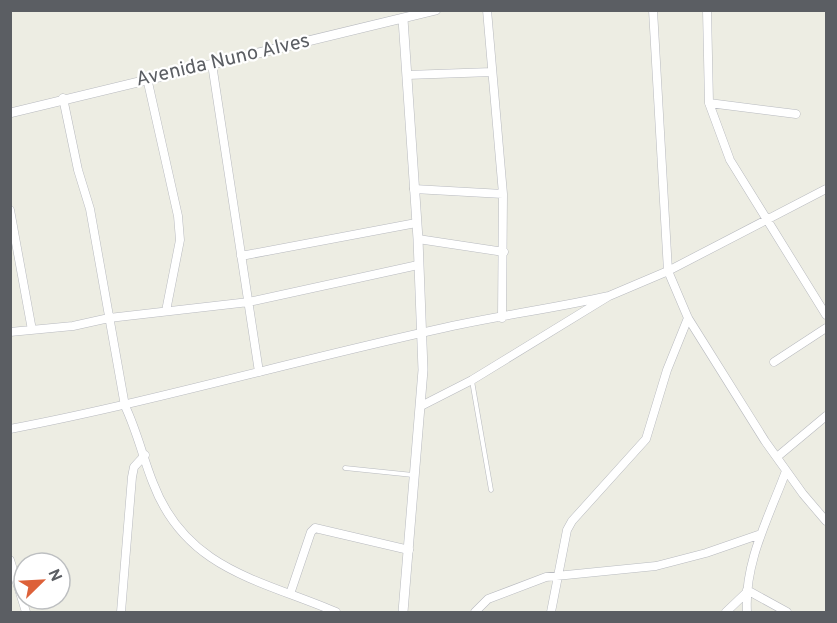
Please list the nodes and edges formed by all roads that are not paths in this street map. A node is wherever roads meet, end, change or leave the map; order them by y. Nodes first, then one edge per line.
1 (436, 10) edge
2 (487, 10) edge
3 (653, 10) edge
4 (707, 10) edge
5 (421, 12) edge
6 (403, 19) junction
7 (212, 64) junction
8 (492, 72) junction
9 (407, 75) junction
10 (147, 78) junction
11 (63, 99) junction
12 (709, 103) junction
13 (10, 113) edge
14 (796, 114) dead end
15 (414, 189) junction
16 (826, 189) edge
17 (503, 194) junction
18 (10, 210) edge
19 (768, 220) junction
20 (416, 223) junction
21 (418, 239) junction
22 (504, 252) junction
23 (242, 256) junction
24 (418, 266) junction
25 (668, 271) junction
26 (609, 296) junction
27 (249, 302) junction
28 (166, 311) junction
29 (826, 315) edge
30 (109, 318) junction
31 (502, 318) junction
32 (688, 318) junction
33 (826, 328) edge
34 (32, 330) junction
35 (10, 332) edge
36 (422, 334) junction
37 (774, 362) dead end
38 (258, 372) junction
39 (471, 380) junction
40 (125, 406) junction
41 (421, 406) junction
42 (826, 416) edge
43 (10, 429) edge
44 (144, 455) junction
45 (777, 457) junction
46 (345, 468) dead end
47 (786, 471) junction
48 (414, 475) junction
49 (491, 490) dead end
50 (826, 521) edge
51 (761, 534) junction
52 (408, 550) junction
53 (10, 560) edge
54 (557, 575) junction
55 (746, 592) junction
56 (290, 594) junction
57 (26, 612) edge
58 (121, 612) edge
59 (336, 612) edge
60 (403, 612) edge
61 (475, 612) edge
62 (551, 612) edge
63 (726, 612) edge
64 (747, 612) edge
65 (787, 612) edge

1 - 5 street, Avenida Nuno Alves
2 - 8 street
3 - 25 street
4 - 12 street
5 - 6 street, Avenida Nuno Alves
6 - 7 street, Avenida Nuno Alves
6 - 9 street
7 - 10 street, Avenida Nuno Alves
7 - 23 street
8 - 9 street
8 - 17 street
9 - 15 street
10 - 11 street, Avenida Nuno Alves
10 - 28 street
11 - 13 street, Avenida Nuno Alves
11 - 30 street
12 - 14 street
12 - 19 street
15 - 17 street
15 - 20 street
16 - 19 street
17 - 22 street
18 - 34 street
19 - 25 street
19 - 29 street
20 - 21 street
20 - 23 street
21 - 22 street
21 - 24 street
22 - 31 street
23 - 27 street
24 - 27 street
24 - 36 street
25 - 26 street
25 - 32 street
26 - 31 street
26 - 39 street
27 - 28 street
27 - 38 street
28 - 30 street
30 - 34 street
30 - 40 street
31 - 36 street
32 - 45 street
32 - 54 street
33 - 37 street
34 - 35 street
36 - 38 street
36 - 41 street
38 - 40 street
39 - 41 street
39 - 49 lane
40 - 43 street
40 - 44 street
41 - 48 street
42 - 45 street
44 - 56 street
44 - 58 street
45 - 47 street
46 - 48 lane
47 - 50 street
47 - 51 street
48 - 52 street
51 - 54 street
51 - 55 street
52 - 56 street
52 - 60 street
53 - 57 street
54 - 61 street
54 - 62 street
55 - 63 street
55 - 64 street
55 - 65 street
56 - 59 street

